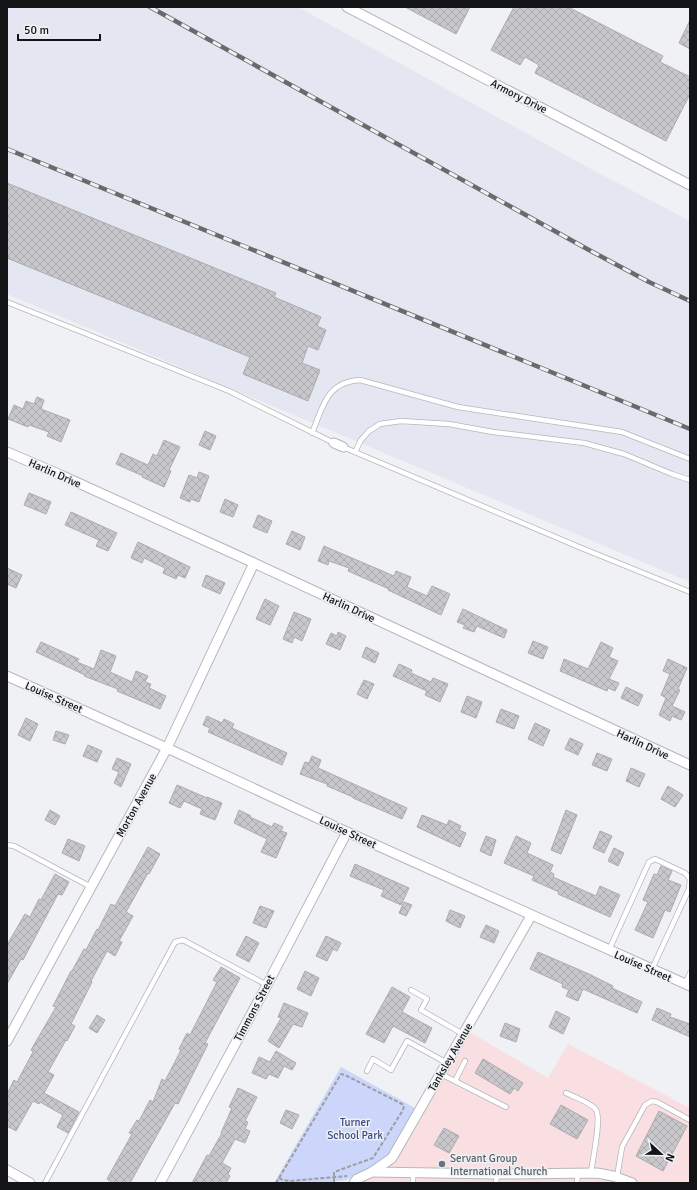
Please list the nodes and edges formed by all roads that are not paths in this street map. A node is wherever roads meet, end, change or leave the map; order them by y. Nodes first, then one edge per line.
1 (347, 7) edge
2 (690, 185) edge
3 (7, 302) edge
4 (312, 433) junction
5 (7, 452) edge
6 (355, 452) junction
7 (690, 459) edge
8 (690, 480) edge
9 (254, 563) junction
10 (690, 592) edge
11 (7, 676) edge
12 (167, 748) junction
13 (690, 765) edge
14 (347, 832) junction
15 (7, 845) edge
16 (91, 887) junction
17 (531, 916) junction
18 (609, 950) junction
19 (652, 969) junction
20 (690, 973) edge
21 (267, 985) junction
22 (688, 985) edge
23 (411, 990) dead end
24 (463, 1034) junction
25 (7, 1041) edge
26 (465, 1061) dead end
27 (447, 1063) junction
28 (367, 1071) dead end
29 (441, 1074) junction
30 (455, 1081) junction
31 (566, 1093) dead end
32 (506, 1107) dead end
33 (690, 1120) edge
34 (7, 1170) edge
35 (372, 1172) junction
36 (414, 1173) junction
37 (578, 1173) junction
38 (591, 1173) junction
39 (617, 1177) junction
40 (352, 1179) edge
41 (496, 1179) edge
42 (30, 1183) edge
43 (45, 1183) edge
44 (160, 1183) edge
45 (413, 1183) edge
46 (577, 1183) edge
47 (632, 1183) edge

1 - 2 street, Armory Drive
3 - 4 lane
4 - 6 lane
4 - 7 lane
5 - 9 street, Harlin Drive
6 - 8 lane
6 - 10 lane
9 - 12 street, Morton Avenue
9 - 13 street, Harlin Drive
11 - 12 street, Louise Street
12 - 14 street, Louise Street
12 - 16 street, Morton Avenue
14 - 17 street, Louise Street
14 - 21 street, Timmons Street
15 - 16 lane
16 - 25 street, Morton Avenue
17 - 18 street, Louise Street
17 - 24 street, Tanksley Avenue
18 - 19 street, Louise Street
18 - 19 lane
19 - 22 street, Louise Street
20 - 22 lane
21 - 43 lane
21 - 44 street, Timmons Street
23 - 24 lane
24 - 27 street, Tanksley Avenue
26 - 30 lane
27 - 28 lane
27 - 29 street, Tanksley Avenue
29 - 30 lane
29 - 35 street, Tanksley Avenue
30 - 32 lane
31 - 38 lane
33 - 39 lane
34 - 42 street
35 - 36 street
35 - 40 street, Tanksley Avenue
36 - 41 street
36 - 45 lane
37 - 38 street
37 - 41 street
37 - 46 lane
38 - 39 street
39 - 47 street

